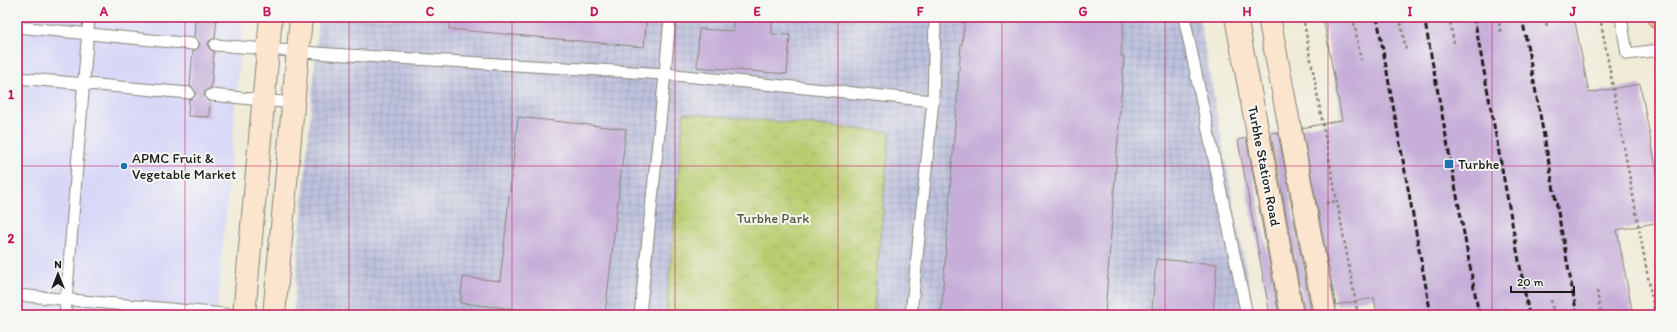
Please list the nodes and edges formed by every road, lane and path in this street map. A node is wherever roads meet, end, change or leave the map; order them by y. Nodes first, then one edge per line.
1 (89, 17) edge
2 (271, 17) edge
3 (301, 17) edge
4 (670, 17) edge
5 (936, 17) edge
6 (1184, 17) edge
7 (1236, 17) edge
8 (1269, 17) edge
9 (1303, 17) edge
10 (1353, 17) edge
11 (1400, 17) edge
12 (1449, 17) edge
13 (1498, 17) edge
14 (1545, 17) edge
15 (1600, 17) edge
16 (1620, 17) edge
17 (1547, 26) dead end
18 (17, 27) edge
19 (88, 34) junction
20 (1501, 34) dead end
21 (1454, 43) dead end
22 (193, 44) dead end
23 (214, 45) dead end
24 (268, 50) junction
25 (1660, 50) edge
26 (1406, 51) dead end
27 (298, 52) junction
28 (1361, 60) dead end
29 (665, 74) junction
30 (17, 78) edge
31 (84, 84) junction
32 (189, 93) dead end
33 (210, 95) dead end
34 (263, 100) junction
35 (933, 101) junction
36 (293, 103) junction
37 (1305, 207) junction
38 (1273, 213) junction
39 (1597, 292) dead end
40 (17, 296) edge
41 (66, 300) junction
42 (1551, 300) dead end
43 (1504, 308) dead end
44 (64, 315) edge
45 (235, 315) edge
46 (244, 315) edge
47 (274, 315) edge
48 (640, 315) edge
49 (911, 315) edge
50 (1247, 315) edge
51 (1292, 315) edge
52 (1325, 315) edge
53 (1358, 315) edge
54 (1505, 315) edge
55 (1554, 315) edge
56 (1601, 315) edge
57 (1655, 315) edge

1 - 19 lane
2 - 24 street
3 - 27 street
4 - 29 lane
5 - 35 lane
6 - 50 lane
7 - 38 street, Turbhe Station Road
8 - 37 street
9 - 53 path
10 - 28 path
11 - 26 path
12 - 21 path
13 - 20 path
14 - 17 path
15 - 57 path
16 - 25 lane
18 - 19 lane
19 - 22 lane
19 - 31 lane
23 - 24 lane
24 - 27 lane
24 - 34 street
27 - 29 lane
27 - 36 street
29 - 35 lane
29 - 48 lane
30 - 31 lane
31 - 32 lane
31 - 41 lane
33 - 34 lane
34 - 36 lane
34 - 46 street
35 - 49 lane
36 - 47 street
37 - 38 street
37 - 52 street
38 - 51 street, Turbhe Station Road
39 - 56 path
40 - 41 lane
41 - 44 lane
41 - 45 lane
42 - 55 path
43 - 54 path

